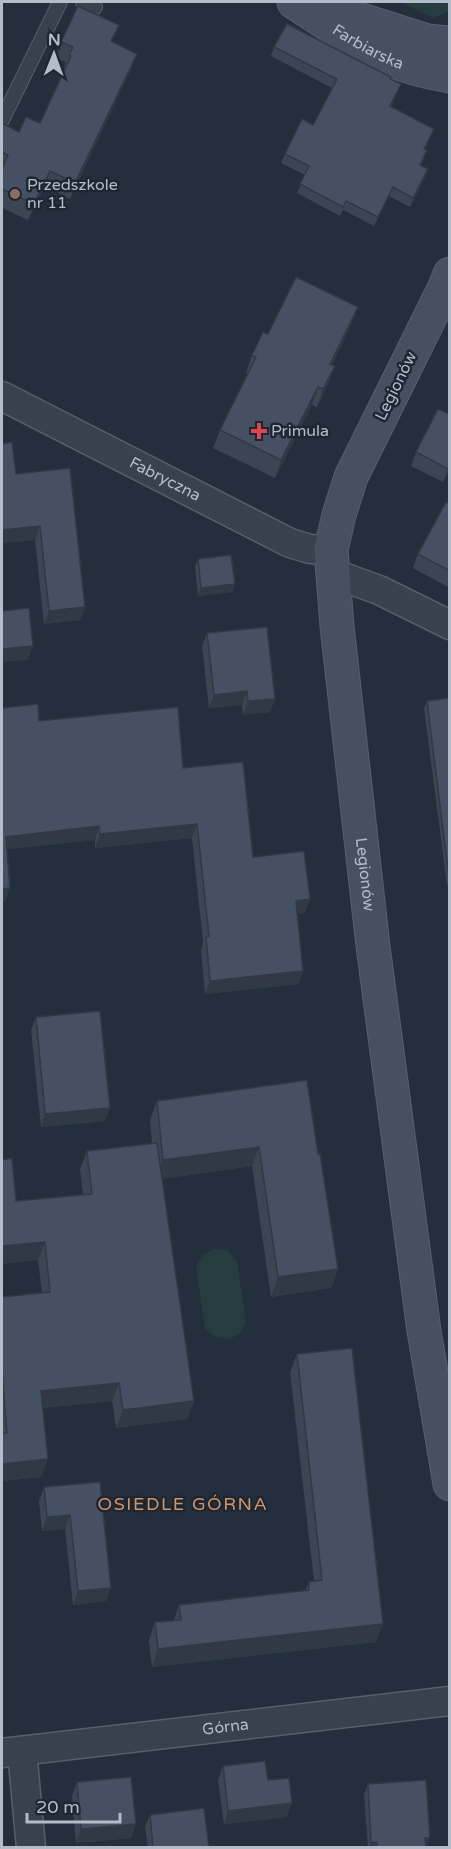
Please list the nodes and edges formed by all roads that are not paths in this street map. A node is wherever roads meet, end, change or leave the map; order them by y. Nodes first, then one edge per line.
1 (60, 2) edge
2 (294, 2) edge
3 (300, 2) edge
4 (450, 43) edge
5 (450, 76) edge
6 (2, 120) edge
7 (448, 281) edge
8 (2, 396) edge
9 (332, 562) junction
10 (450, 625) edge
11 (450, 1484) edge
12 (450, 1701) edge
13 (12, 1752) edge
14 (31, 1848) edge

1 - 6 lane
2 - 5 street, Farbiarska
3 - 4 street, Farbiarska
7 - 9 street, Legionów
8 - 9 street, Fabryczna
9 - 10 street, Fabryczna
9 - 11 street, Legionów
12 - 13 street, Górna
13 - 14 street

